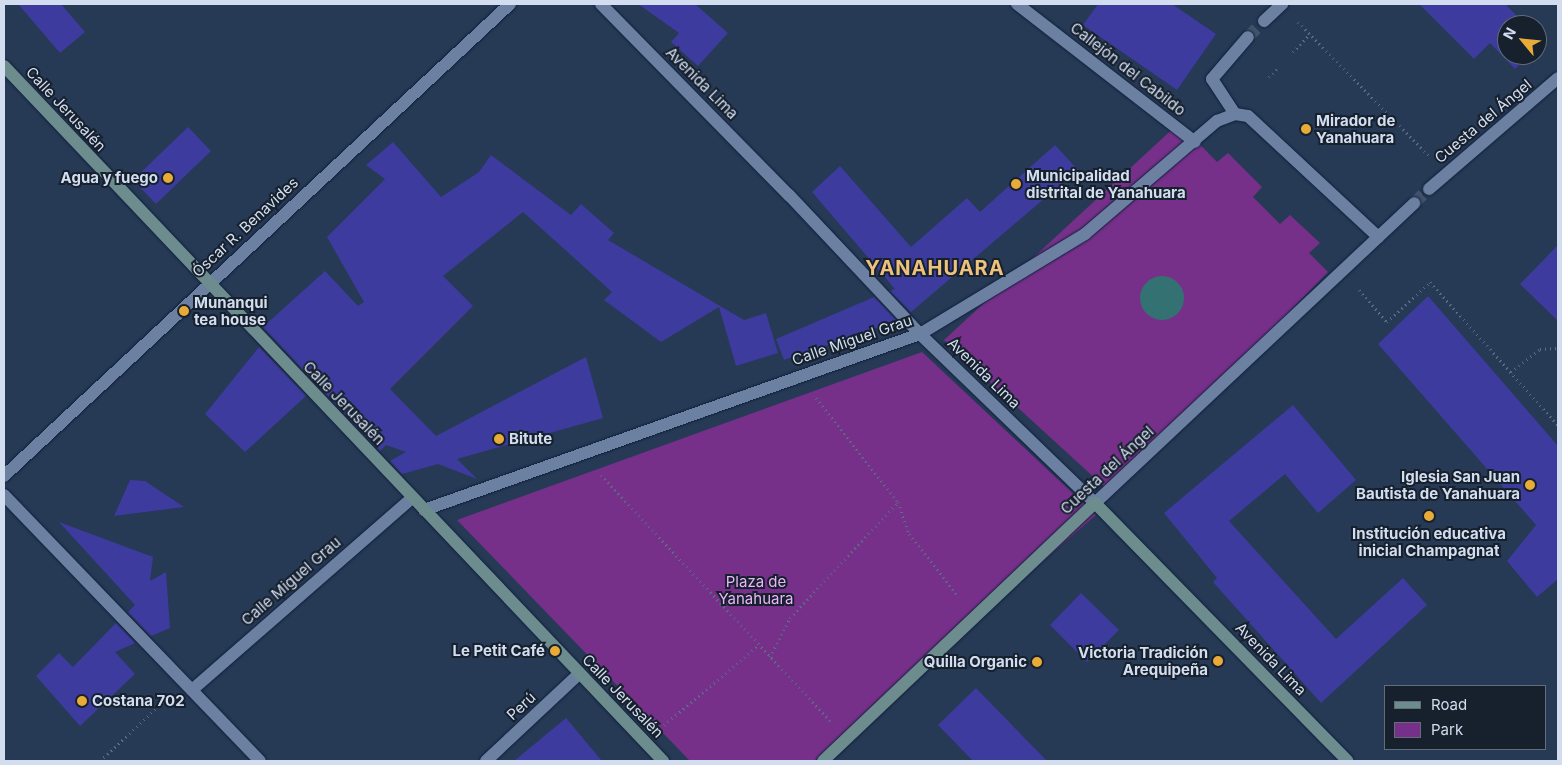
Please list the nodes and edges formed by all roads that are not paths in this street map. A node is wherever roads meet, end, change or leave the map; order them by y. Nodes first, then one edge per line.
1 (510, 4) edge
2 (600, 4) edge
3 (1017, 4) edge
4 (1281, 4) edge
5 (1264, 21) tunnel mouth
6 (1248, 37) tunnel mouth
7 (4, 66) edge
8 (1558, 78) edge
9 (1235, 114) junction
10 (1195, 142) junction
11 (1429, 189) tunnel mouth
12 (1414, 203) tunnel mouth
13 (1378, 237) junction
14 (208, 284) junction
15 (920, 334) junction
16 (4, 476) edge
17 (4, 495) edge
18 (412, 498) junction
19 (1095, 503) junction
20 (424, 510) junction
21 (579, 674) junction
22 (188, 686) junction
23 (260, 761) edge
24 (486, 761) edge
25 (663, 761) edge
26 (822, 761) edge
27 (1348, 761) edge

1 - 14 street, Óscar R. Benavides
2 - 15 street, Avenida Lima
3 - 10 street, Callejón del Cabildo
4 - 5 street
6 - 9 street
7 - 14 street, Calle Jerusalén
8 - 11 street, Cuesta del Ángel
9 - 10 street, Calle Miguel Grau
9 - 13 street
10 - 15 street, Calle Miguel Grau
12 - 13 street, Cuesta del Ángel
13 - 19 street, Cuesta del Ángel
14 - 16 street, Óscar R. Benavides
14 - 18 street, Calle Jerusalén
15 - 19 street, Avenida Lima
15 - 20 street, Calle Miguel Grau
17 - 22 street
18 - 20 street, Calle Jerusalén
18 - 22 street, Calle Miguel Grau
19 - 26 street, Cuesta del Ángel
19 - 27 street, Avenida Lima
20 - 21 street, Calle Jerusalén
21 - 24 street, Perú
21 - 25 street, Calle Jerusalén
22 - 23 street

